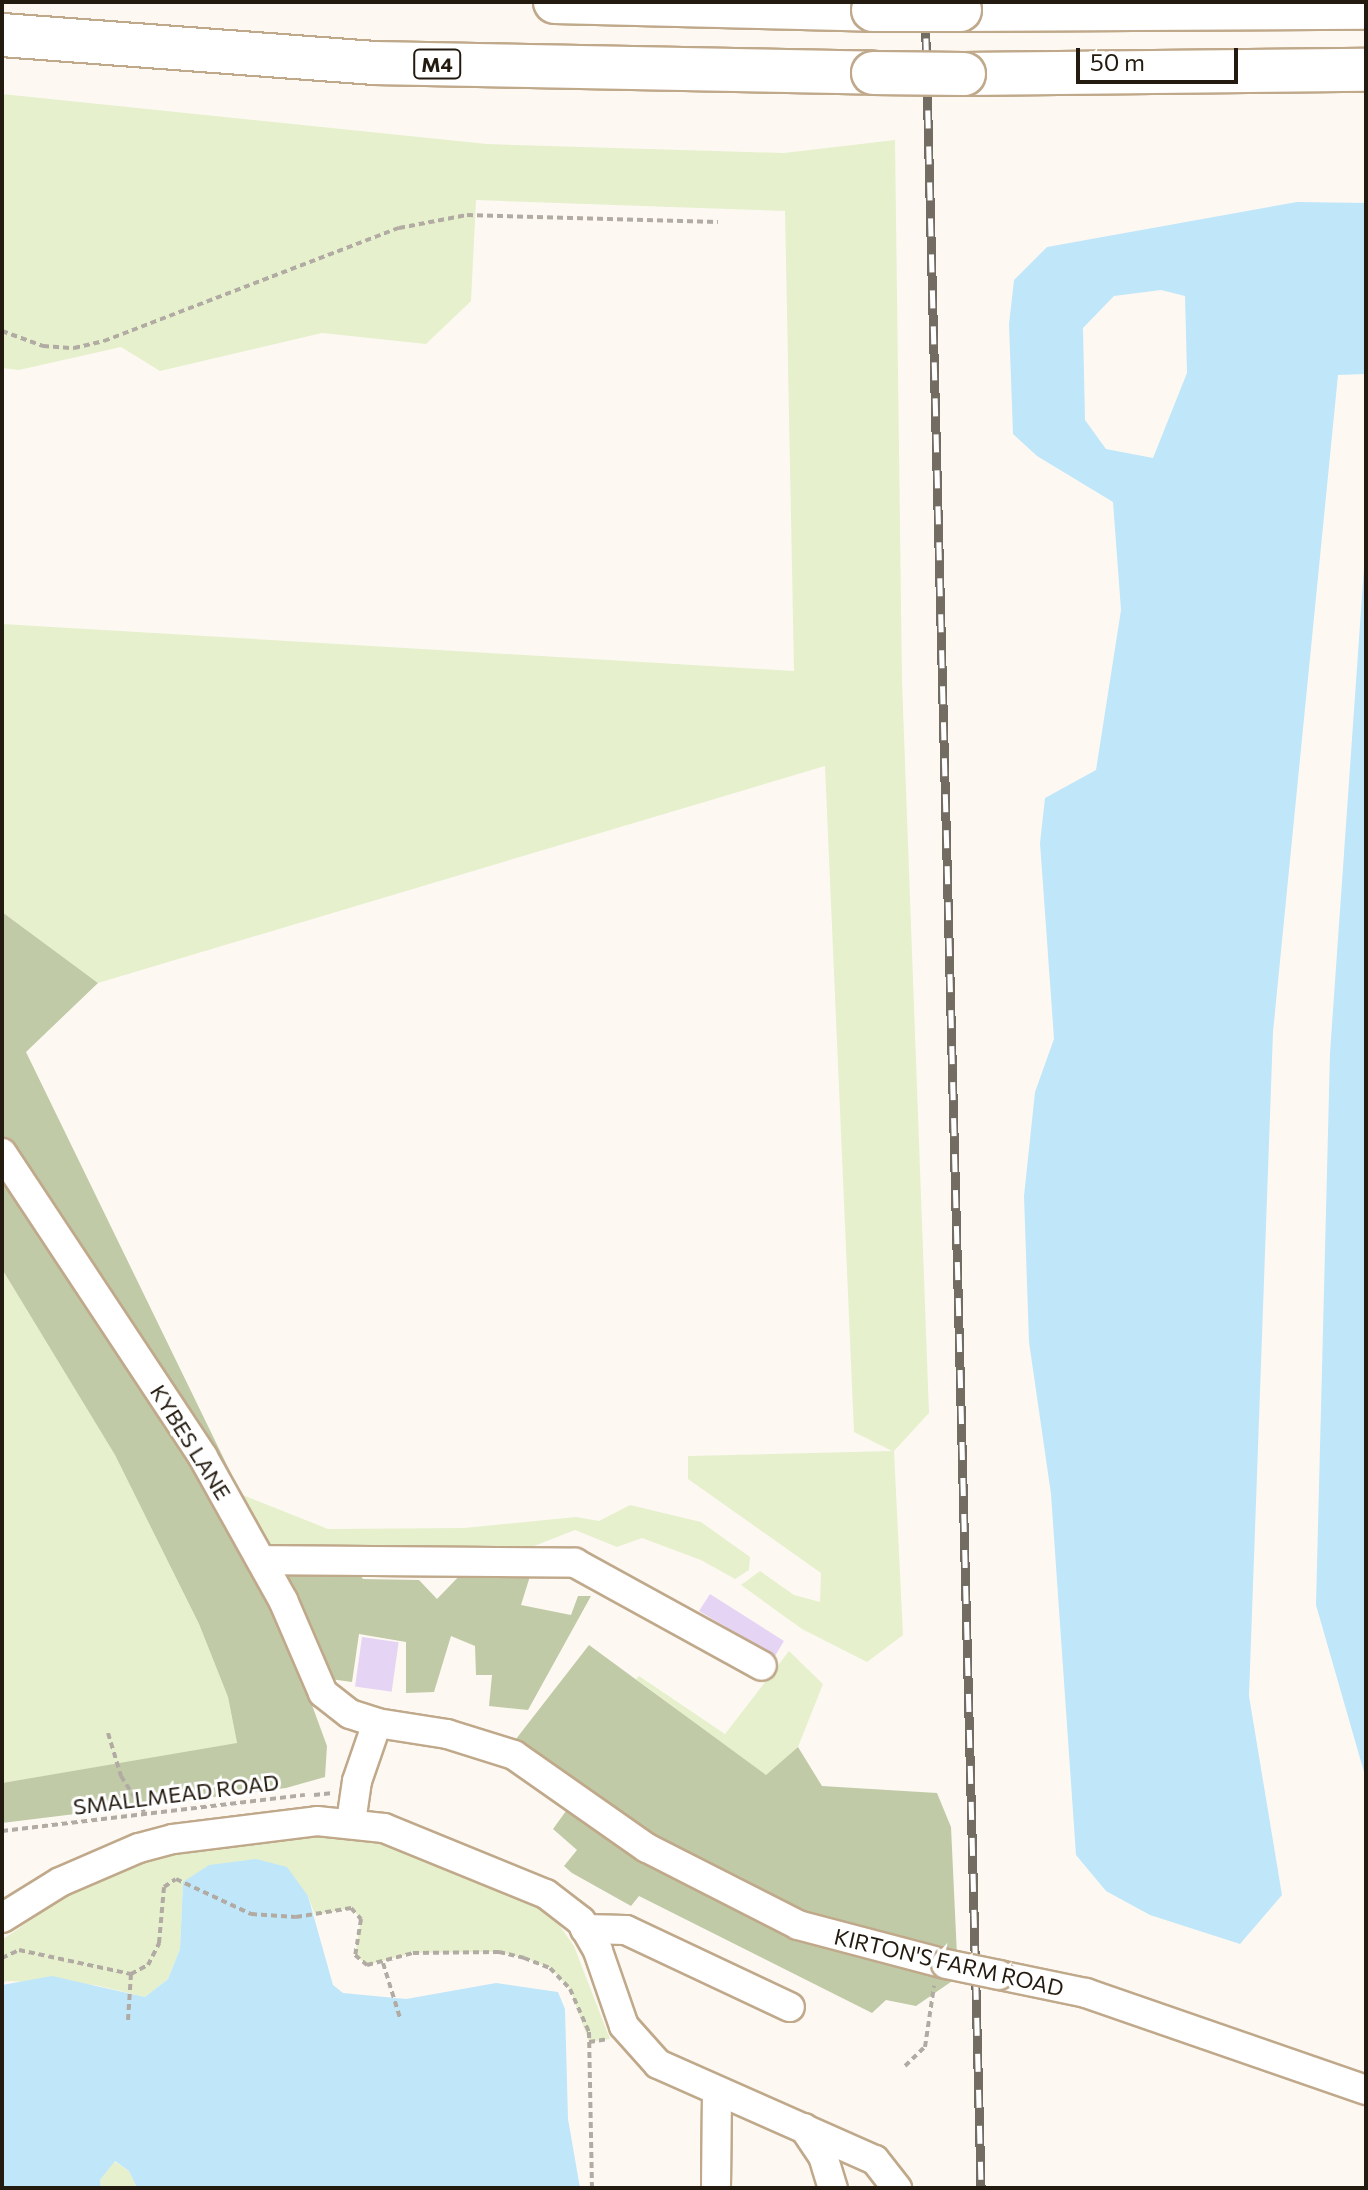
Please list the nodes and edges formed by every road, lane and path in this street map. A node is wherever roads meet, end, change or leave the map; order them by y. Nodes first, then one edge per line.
1 (555, 2) edge
2 (1366, 8) edge
3 (2, 35) edge
4 (1366, 70) edge
5 (718, 222) dead end
6 (2, 331) edge
7 (2, 1153) edge
8 (261, 1560) junction
9 (762, 1666) dead end
10 (377, 1723) junction
11 (108, 1733) dead end
12 (354, 1793) junction
13 (144, 1812) junction
14 (351, 1822) junction
15 (2, 1831) edge
16 (2, 1918) edge
17 (585, 1929) junction
18 (2, 1958) edge
19 (383, 1963) junction
20 (131, 1974) junction
21 (790, 2007) dead end
22 (931, 2008) dead end
23 (400, 2018) dead end
24 (128, 2020) dead end
25 (610, 2039) dead end
26 (589, 2042) junction
27 (905, 2066) dead end
28 (1366, 2090) edge
29 (717, 2093) junction
30 (804, 2128) junction
31 (875, 2160) junction
32 (592, 2188) edge
33 (716, 2188) edge
34 (834, 2188) edge
35 (897, 2188) edge

1 - 2 highway, bridge
3 - 4 highway, M4, bridge
5 - 6 path
7 - 8 street, KYBES LANE
8 - 9 street
8 - 10 street, KYBES LANE
10 - 12 street
10 - 28 street, KIRTON'S FARM ROAD, bridge
11 - 13 path
12 - 13 path, SMALLMEAD ROAD
12 - 14 street
13 - 15 path, SMALLMEAD ROAD
14 - 16 street
14 - 17 street
17 - 21 street
17 - 29 street
18 - 20 path
19 - 20 path
19 - 23 path
19 - 26 path
20 - 24 path
22 - 27 path
25 - 26 path
26 - 32 path
29 - 30 street
29 - 33 street
30 - 31 street
30 - 34 street
31 - 34 street
31 - 35 street

